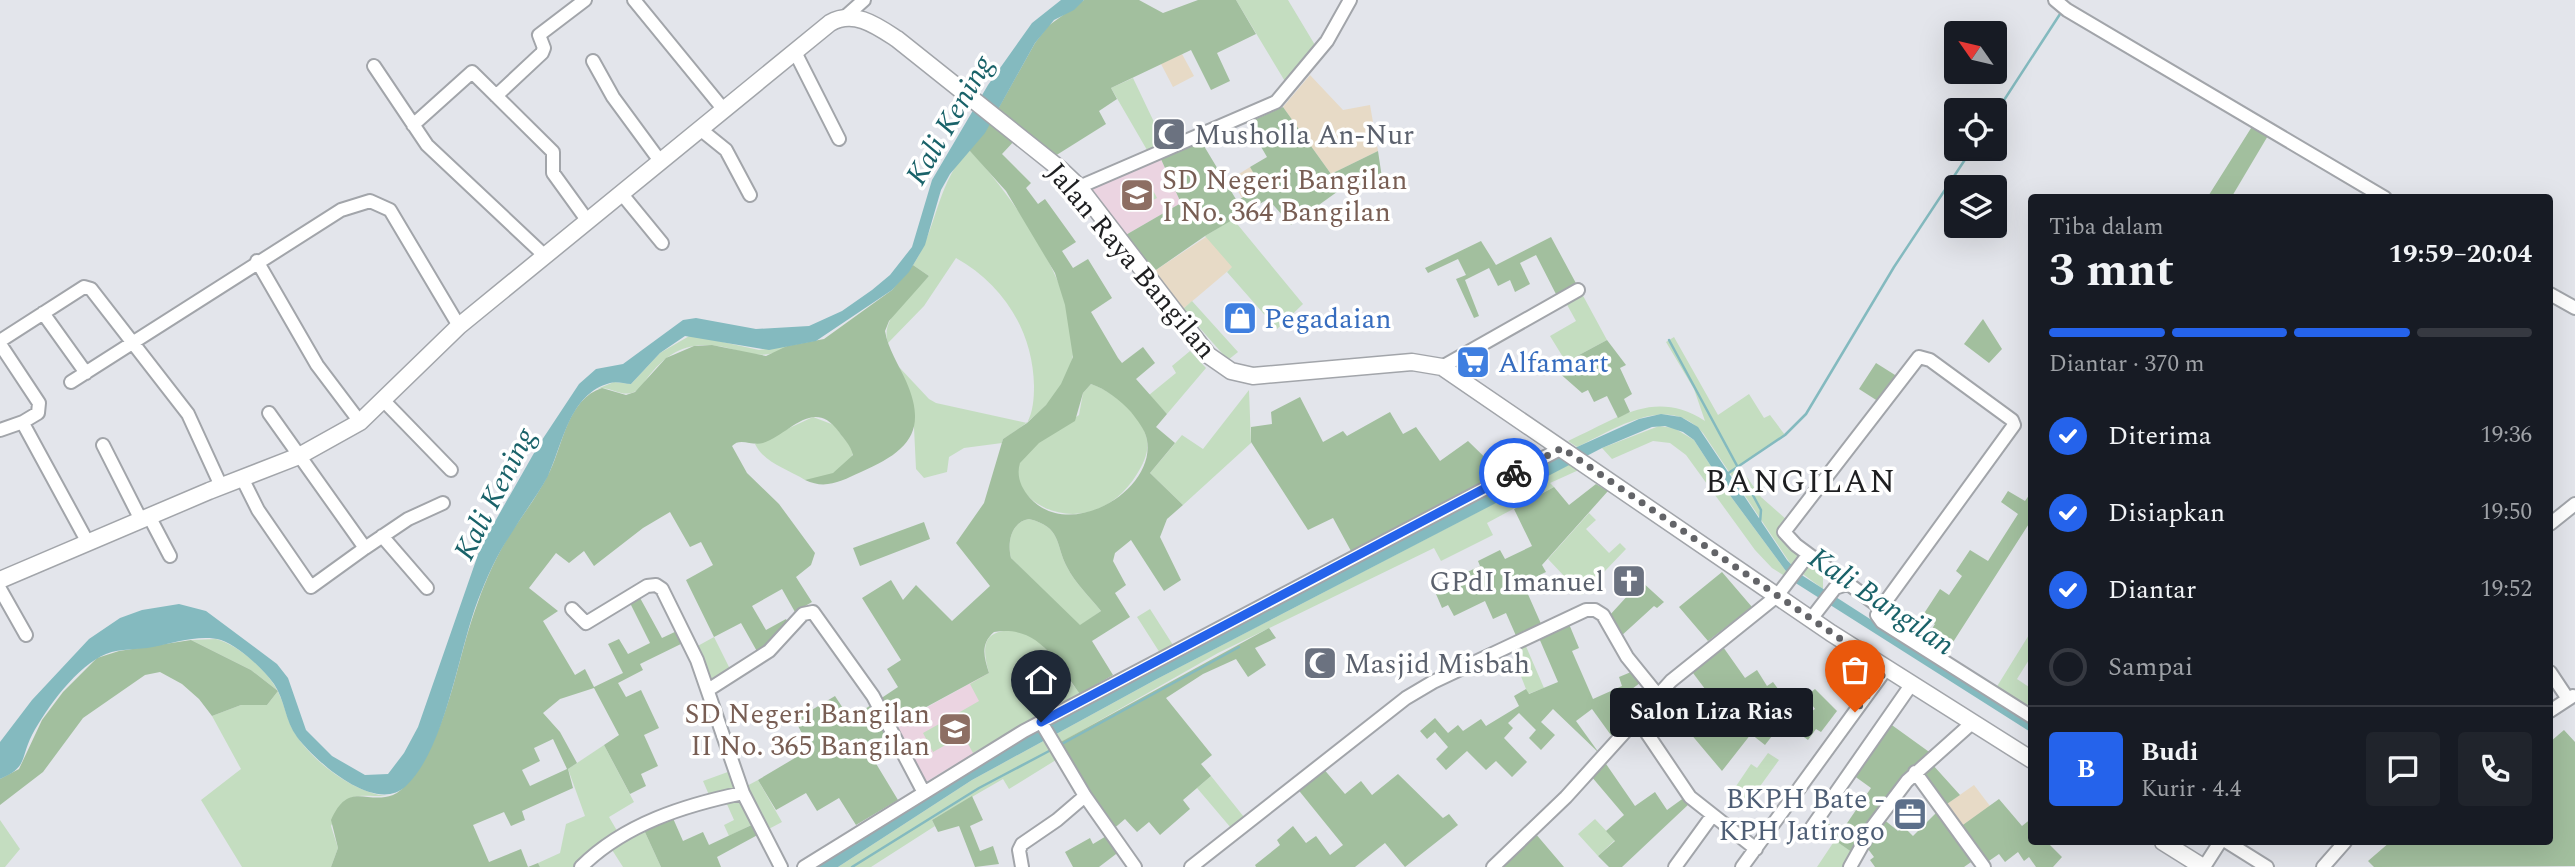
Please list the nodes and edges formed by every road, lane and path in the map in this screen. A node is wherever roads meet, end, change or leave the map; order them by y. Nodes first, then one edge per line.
1 (585, 0) edge
2 (634, 0) edge
3 (1350, 0) edge
4 (2055, 0) edge
5 (859, 2) edge
6 (845, 17) junction
7 (795, 52) junction
8 (593, 61) dead end
9 (374, 66) dead end
10 (496, 96) junction
11 (724, 110) junction
12 (413, 125) junction
13 (700, 129) junction
14 (839, 139) dead end
15 (660, 161) junction
16 (1079, 187) junction
17 (621, 193) junction
18 (2378, 194) edge
19 (750, 195) dead end
20 (587, 220) junction
21 (662, 243) dead end
22 (544, 255) junction
23 (257, 261) junction
24 (1578, 290) dead end
25 (2553, 296) edge
26 (2575, 309) edge
27 (43, 313) junction
28 (459, 326) junction
29 (0, 342) edge
30 (131, 343) junction
31 (1442, 367) junction
32 (86, 373) junction
33 (71, 382) dead end
34 (384, 401) junction
35 (269, 413) dead end
36 (23, 422) junction
37 (360, 422) junction
38 (0, 430) edge
39 (103, 445) dead end
40 (1564, 449) junction
41 (299, 456) junction
42 (451, 470) dead end
43 (242, 478) junction
44 (221, 486) junction
45 (443, 503) dead end
46 (2575, 504) edge
47 (145, 518) junction
48 (2553, 522) edge
49 (382, 536) junction
50 (88, 541) junction
51 (365, 548) junction
52 (1808, 555) junction
53 (170, 556) dead end
54 (0, 580) edge
55 (427, 588) dead end
56 (1838, 588) junction
57 (0, 589) edge
58 (1777, 596) junction
59 (1881, 608) junction
60 (572, 609) dead end
61 (1811, 620) junction
62 (26, 635) dead end
63 (1886, 670) junction
64 (2553, 676) edge
65 (1911, 685) junction
66 (708, 690) junction
67 (1657, 694) junction
68 (2571, 697) edge
69 (2553, 709) edge
70 (2028, 714) edge
71 (1636, 717) junction
72 (1042, 723) junction
73 (1972, 723) junction
74 (2028, 758) edge
75 (1915, 772) junction
76 (923, 791) junction
77 (743, 793) junction
78 (1085, 796) junction
79 (1712, 816) junction
80 (1812, 827) dead end
81 (2168, 845) edge
82 (2232, 845) edge
83 (2342, 845) edge
84 (2217, 846) edge
85 (1756, 849) junction
86 (1978, 865) edge
87 (581, 867) edge
88 (781, 867) edge
89 (804, 867) edge
90 (1022, 867) edge
91 (1135, 867) edge
92 (1191, 867) edge
93 (1493, 867) edge
94 (1675, 867) edge
95 (1742, 867) edge
96 (1850, 867) edge
97 (2204, 867) edge
98 (2267, 867) edge
99 (2323, 867) edge

1 - 10 street
2 - 11 street
3 - 16 street
4 - 18 street
5 - 6 street
6 - 7 main road
6 - 16 main road, Jalan Raya Bangilan
7 - 11 main road
7 - 14 street
8 - 15 street
9 - 12 street
10 - 12 street
10 - 20 street
11 - 13 main road
12 - 22 street
13 - 15 main road
13 - 19 street
15 - 17 main road
16 - 31 main road, Jalan Raya Bangilan
17 - 20 main road
17 - 21 street
20 - 22 main road
22 - 28 main road
23 - 28 street
23 - 30 street
23 - 37 street
24 - 31 street
25 - 26 street
27 - 29 street
27 - 30 street
27 - 32 street
28 - 34 main road
29 - 36 street
30 - 32 street
30 - 44 street
31 - 40 main road, Jalan Raya Bangilan
32 - 33 street
34 - 37 main road
34 - 42 street
35 - 41 street
36 - 38 street
36 - 50 street
37 - 41 main road
39 - 47 street
40 - 58 main road, Jalan Raya Bangilan
40 - 72 street
41 - 43 main road
41 - 51 street
43 - 44 main road
43 - 51 street
44 - 47 main road
45 - 49 street
46 - 48 street
47 - 50 main road
47 - 53 street
49 - 51 street
49 - 55 street
50 - 54 main road
52 - 56 street
52 - 58 street
52 - 59 street
56 - 59 street
56 - 61 street
57 - 62 street
58 - 61 main road, Jalan Raya Bangilan
58 - 67 street
59 - 70 street
60 - 66 street
61 - 63 main road, Jalan Raya Bangilan
63 - 65 main road, Jalan Raya Bangilan
63 - 85 street
64 - 68 street
65 - 73 main road, Jalan Raya Bangilan
65 - 80 street
66 - 76 street
66 - 77 street
67 - 71 street
67 - 92 street
68 - 69 street
71 - 79 street
71 - 93 street
72 - 76 street
72 - 78 street
73 - 74 main road, Jalan Raya Bangilan
73 - 75 street
75 - 86 street
75 - 96 street
76 - 89 street
77 - 87 street
77 - 88 street
78 - 90 street
78 - 91 street
79 - 85 street
79 - 94 street
81 - 97 main road
82 - 98 street
83 - 99 street
84 - 97 street
85 - 95 street

